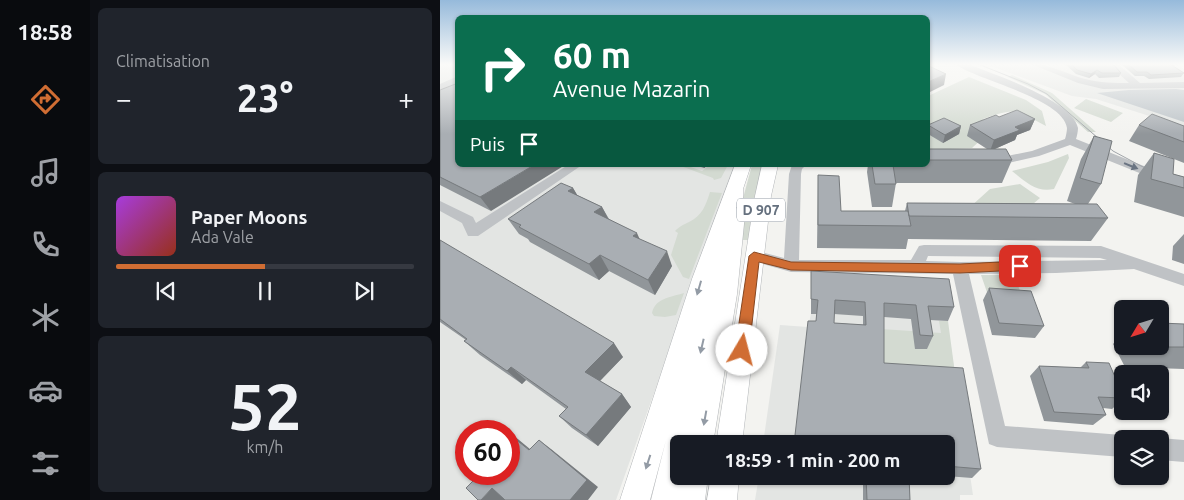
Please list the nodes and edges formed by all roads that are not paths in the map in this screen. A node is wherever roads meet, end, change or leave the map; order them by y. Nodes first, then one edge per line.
1 (1016, 87) edge
2 (1070, 141) junction
3 (975, 163) edge
4 (573, 167) edge
5 (742, 167) edge
6 (770, 167) edge
7 (797, 167) edge
8 (1184, 187) edge
9 (736, 189) junction
10 (440, 205) edge
11 (736, 214) junction
12 (754, 256) junction
13 (1142, 265) junction
14 (791, 266) junction
15 (915, 266) junction
16 (960, 268) junction
17 (1184, 280) edge
18 (681, 435) edge
19 (702, 435) edge
20 (730, 435) edge
21 (1114, 445) edge
22 (1169, 450) edge
23 (1184, 451) edge
24 (670, 483) edge
25 (692, 485) edge
26 (724, 485) edge
27 (635, 500) edge
28 (666, 500) edge
29 (690, 500) edge
30 (722, 500) edge

1 - 2 street
2 - 3 street
2 -> 8 street
4 - 10 street
5 - 9 main road, D 907
6 - 12 main road, D 907
7 - 14 street
9 - 11 main road, D 907
9 -> 27 main road
11 -> 18 main road, D 907
11 -> 19 main road
12 - 14 street
12 - 20 main road, D 907
13 - 15 street
13 - 16 street
13 - 17 street
14 - 15 street
15 - 16 street
16 - 21 street
22 - 23 street
24 - 28 main road, D 907
25 - 29 main road
26 - 30 main road

